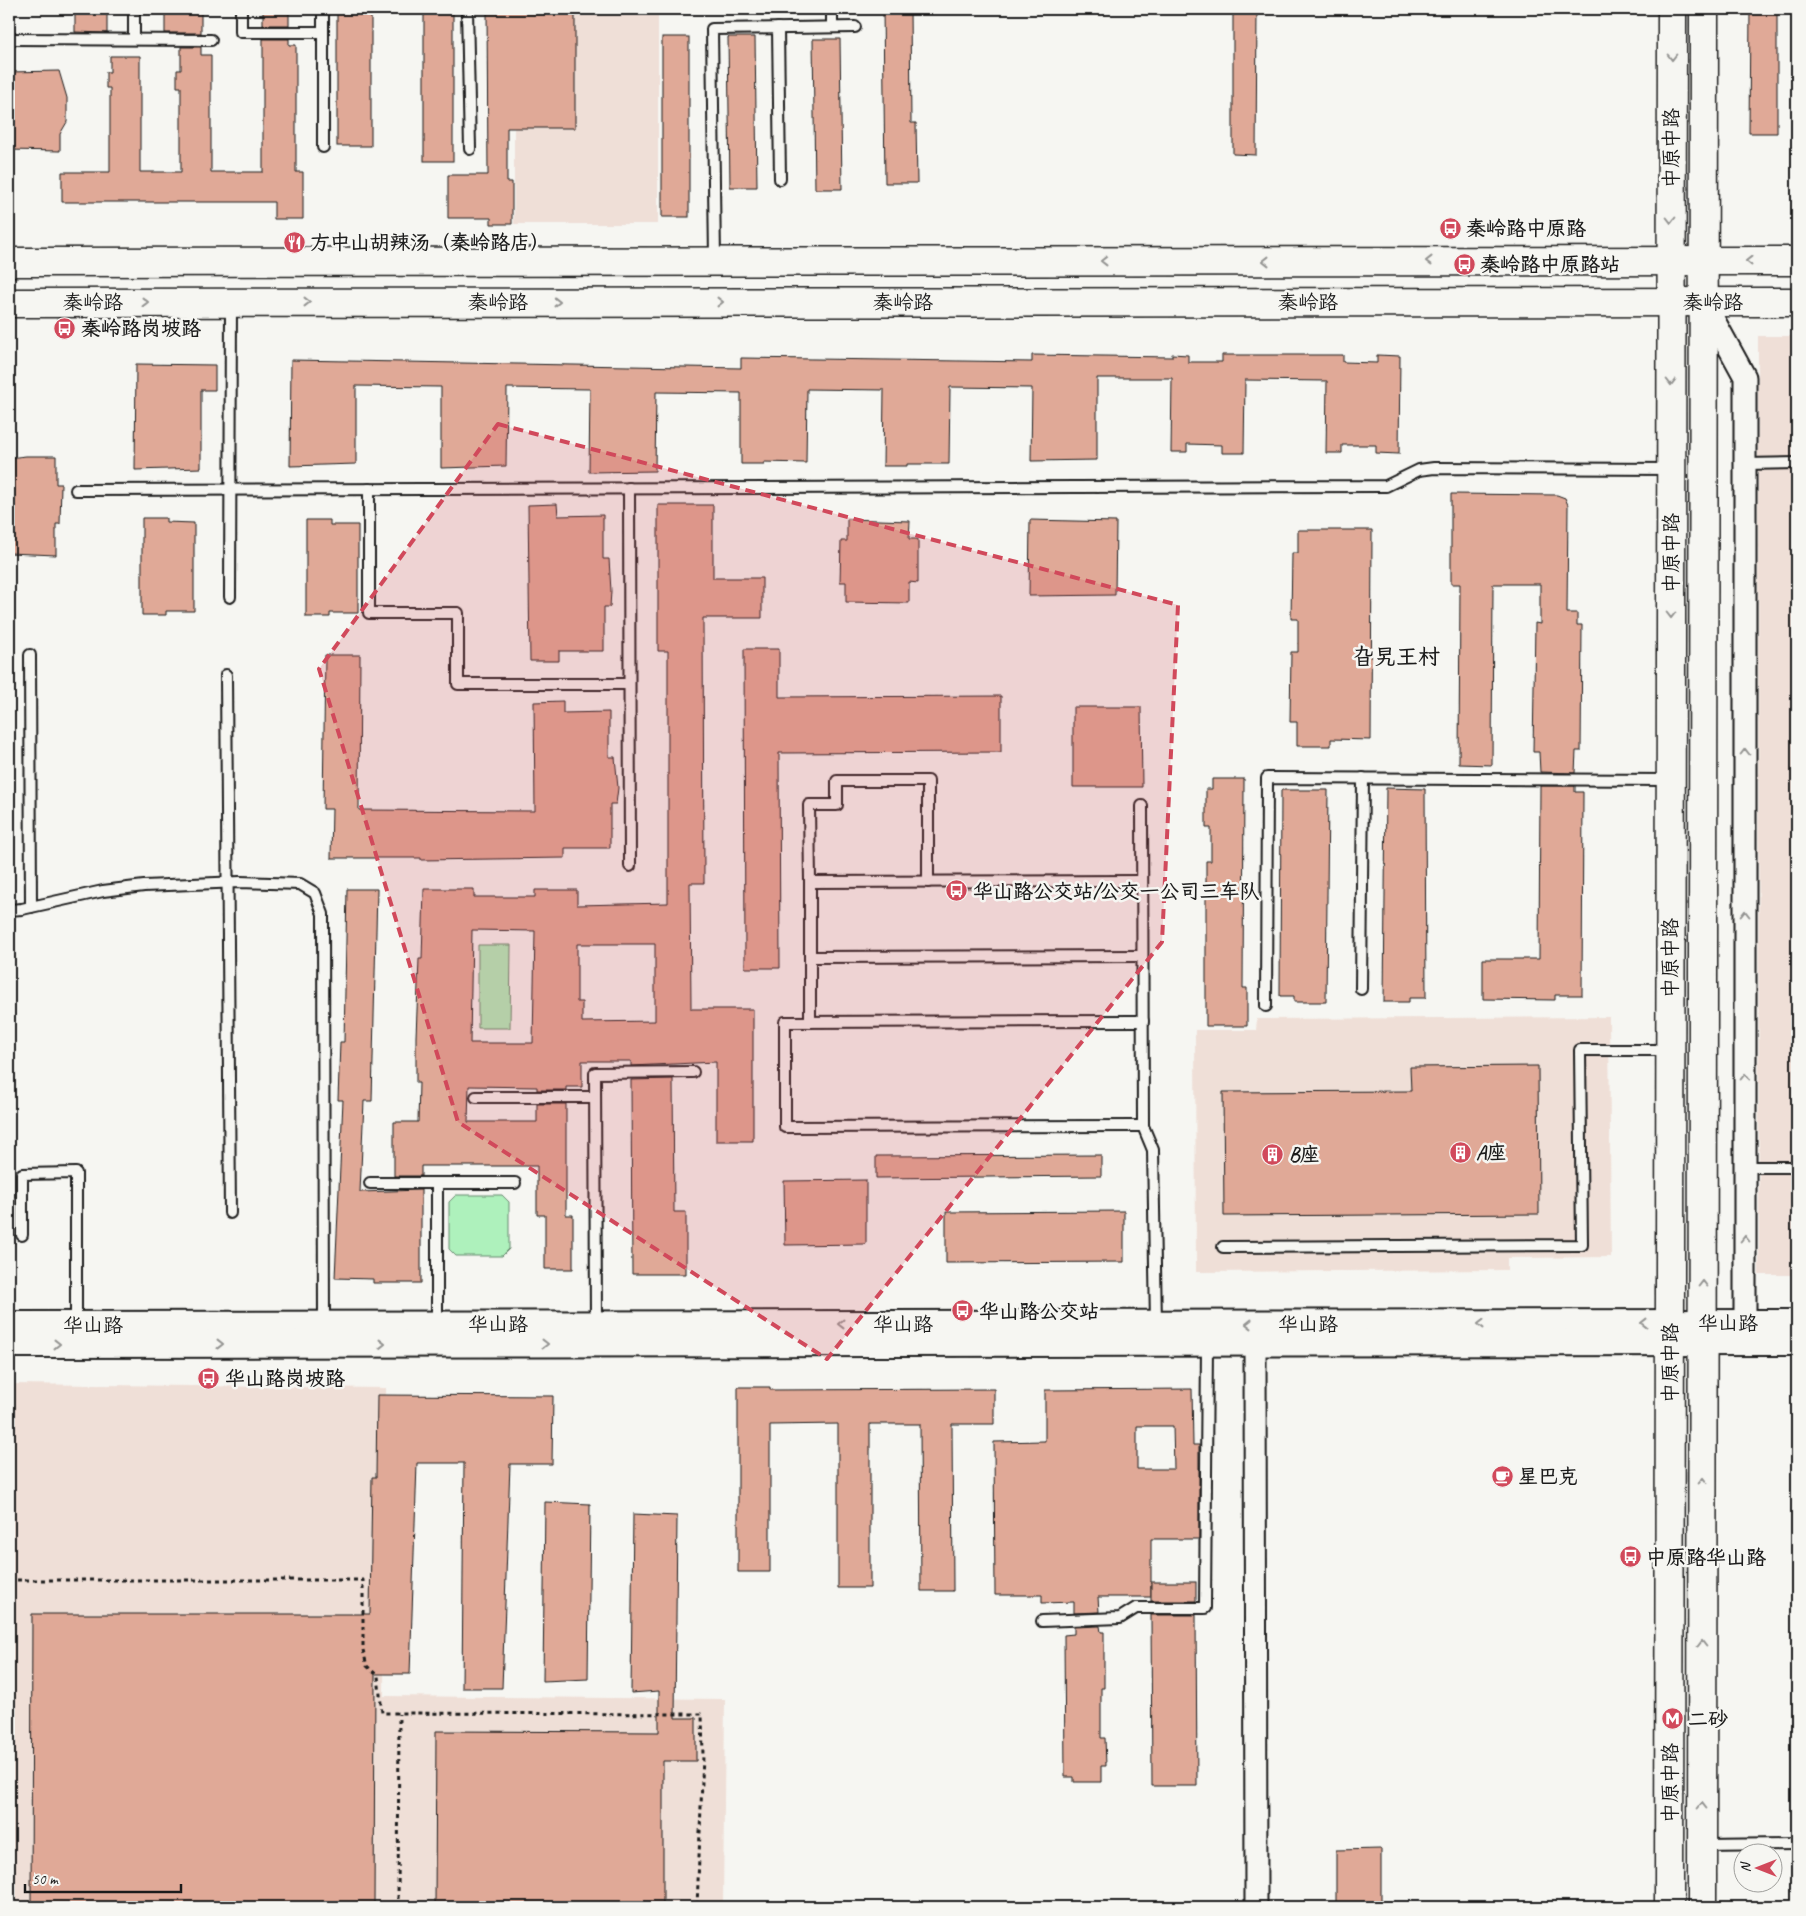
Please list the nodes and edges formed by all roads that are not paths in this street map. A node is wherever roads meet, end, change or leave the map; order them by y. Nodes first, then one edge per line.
1 (134, 9) edge
2 (240, 9) edge
3 (323, 9) edge
4 (467, 9) edge
5 (832, 9) edge
6 (1672, 9) edge
7 (1704, 9) edge
8 (832, 27) junction
9 (855, 27) dead end
10 (778, 28) junction
11 (323, 32) junction
12 (9, 39) edge
13 (134, 39) junction
14 (211, 40) dead end
15 (323, 148) dead end
16 (470, 149) dead end
17 (780, 179) dead end
18 (715, 261) junction
19 (1671, 261) junction
20 (1704, 261) junction
21 (1797, 261) edge
22 (9, 262) edge
23 (9, 302) edge
24 (231, 302) junction
25 (1671, 302) junction
26 (1704, 302) junction
27 (1797, 302) edge
28 (1797, 463) edge
29 (1745, 464) junction
30 (1671, 469) junction
31 (369, 488) junction
32 (629, 488) junction
33 (230, 489) junction
34 (76, 490) dead end
35 (230, 598) dead end
36 (30, 655) dead end
37 (226, 675) dead end
38 (629, 684) junction
39 (1363, 778) junction
40 (1671, 780) junction
41 (1142, 806) dead end
42 (630, 866) dead end
43 (1142, 881) junction
44 (228, 882) junction
45 (810, 882) junction
46 (928, 882) junction
47 (31, 907) junction
48 (9, 910) edge
49 (1142, 956) junction
50 (810, 957) junction
51 (1361, 989) dead end
52 (1266, 1006) dead end
53 (1143, 1021) junction
54 (810, 1022) junction
55 (1670, 1050) junction
56 (693, 1072) dead end
57 (595, 1096) junction
58 (476, 1097) dead end
59 (1143, 1126) junction
60 (1745, 1167) junction
61 (1797, 1167) edge
62 (370, 1183) dead end
63 (437, 1183) junction
64 (515, 1183) dead end
65 (230, 1213) dead end
66 (22, 1235) dead end
67 (1222, 1247) dead end
68 (1745, 1323) junction
69 (1797, 1323) edge
70 (437, 1324) junction
71 (596, 1324) junction
72 (1156, 1324) junction
73 (9, 1325) edge
74 (76, 1325) junction
75 (324, 1325) junction
76 (1670, 1333) junction
77 (1703, 1333) junction
78 (1797, 1342) edge
79 (1207, 1343) junction
80 (1255, 1343) junction
81 (9, 1344) edge
82 (1042, 1621) dead end
83 (1797, 1844) edge
84 (1702, 1845) junction
85 (1256, 1907) edge
86 (1669, 1907) edge
87 (1702, 1907) edge

1 - 13 lane
2 - 11 lane
3 - 11 lane
4 - 16 lane
5 - 8 lane
6 -> 19 main road, 中原中路
7 - 20 main road, 中原中路
8 - 9 lane
8 - 10 lane
10 - 17 lane
10 - 18 lane
11 - 15 lane
12 - 13 lane
13 - 14 lane
19 -> 18 main road, 秦岭路
18 - 22 main road, 秦岭路
19 - 20 main road, 秦岭路
19 - 25 main road, 中原中路
21 -> 20 main road, 秦岭路
20 - 26 main road, 中原中路
23 -> 24 main road, 秦岭路
24 -> 25 main road, 秦岭路
24 - 33 lane
25 - 26 main road, 秦岭路
25 -> 30 main road, 中原中路
26 - 27 main road, 秦岭路
26 - 29 street
77 -> 26 main road, 中原中路
28 - 29 lane
60 -> 29 street
30 - 32 lane
30 -> 40 main road, 中原中路
31 - 32 lane
31 - 33 lane
31 - 38 lane
32 - 38 lane
33 - 34 lane
33 - 35 lane
36 - 47 lane
37 - 44 lane
38 - 42 lane
39 - 40 lane
39 - 51 lane
39 - 52 lane
40 - 55 main road, 中原中路
41 - 43 lane
43 - 46 lane
43 - 49 lane
44 - 47 lane
44 - 65 lane
44 - 75 lane
45 - 46 lane
45 - 46 lane
45 - 50 lane
47 - 48 lane
49 - 50 lane
49 - 53 lane
50 - 54 lane
53 - 54 lane
53 - 59 lane
54 - 59 lane
55 - 67 lane
55 - 76 main road, 中原中路
56 - 57 lane
57 - 58 lane
57 - 71 lane
59 - 72 lane
60 - 61 lane
68 -> 60 street
62 - 63 lane
63 - 64 lane
63 - 70 lane
66 - 74 lane
68 - 69 street, 华山路
68 - 77 street, 华山路
70 - 71 street, 华山路
70 - 75 street, 华山路
72 -> 71 street, 华山路
76 -> 72 street, 华山路
73 - 74 street, 华山路
74 - 75 street, 华山路
76 - 77 street, 华山路
76 - 80 street, 华山路
76 - 86 main road, 中原中路
77 - 78 street, 华山路
84 -> 77 main road, 中原中路
79 - 80 street, 华山路
81 -> 79 street, 华山路
79 - 82 lane
80 - 85 street
83 - 84 lane
84 - 87 main road, 中原中路

